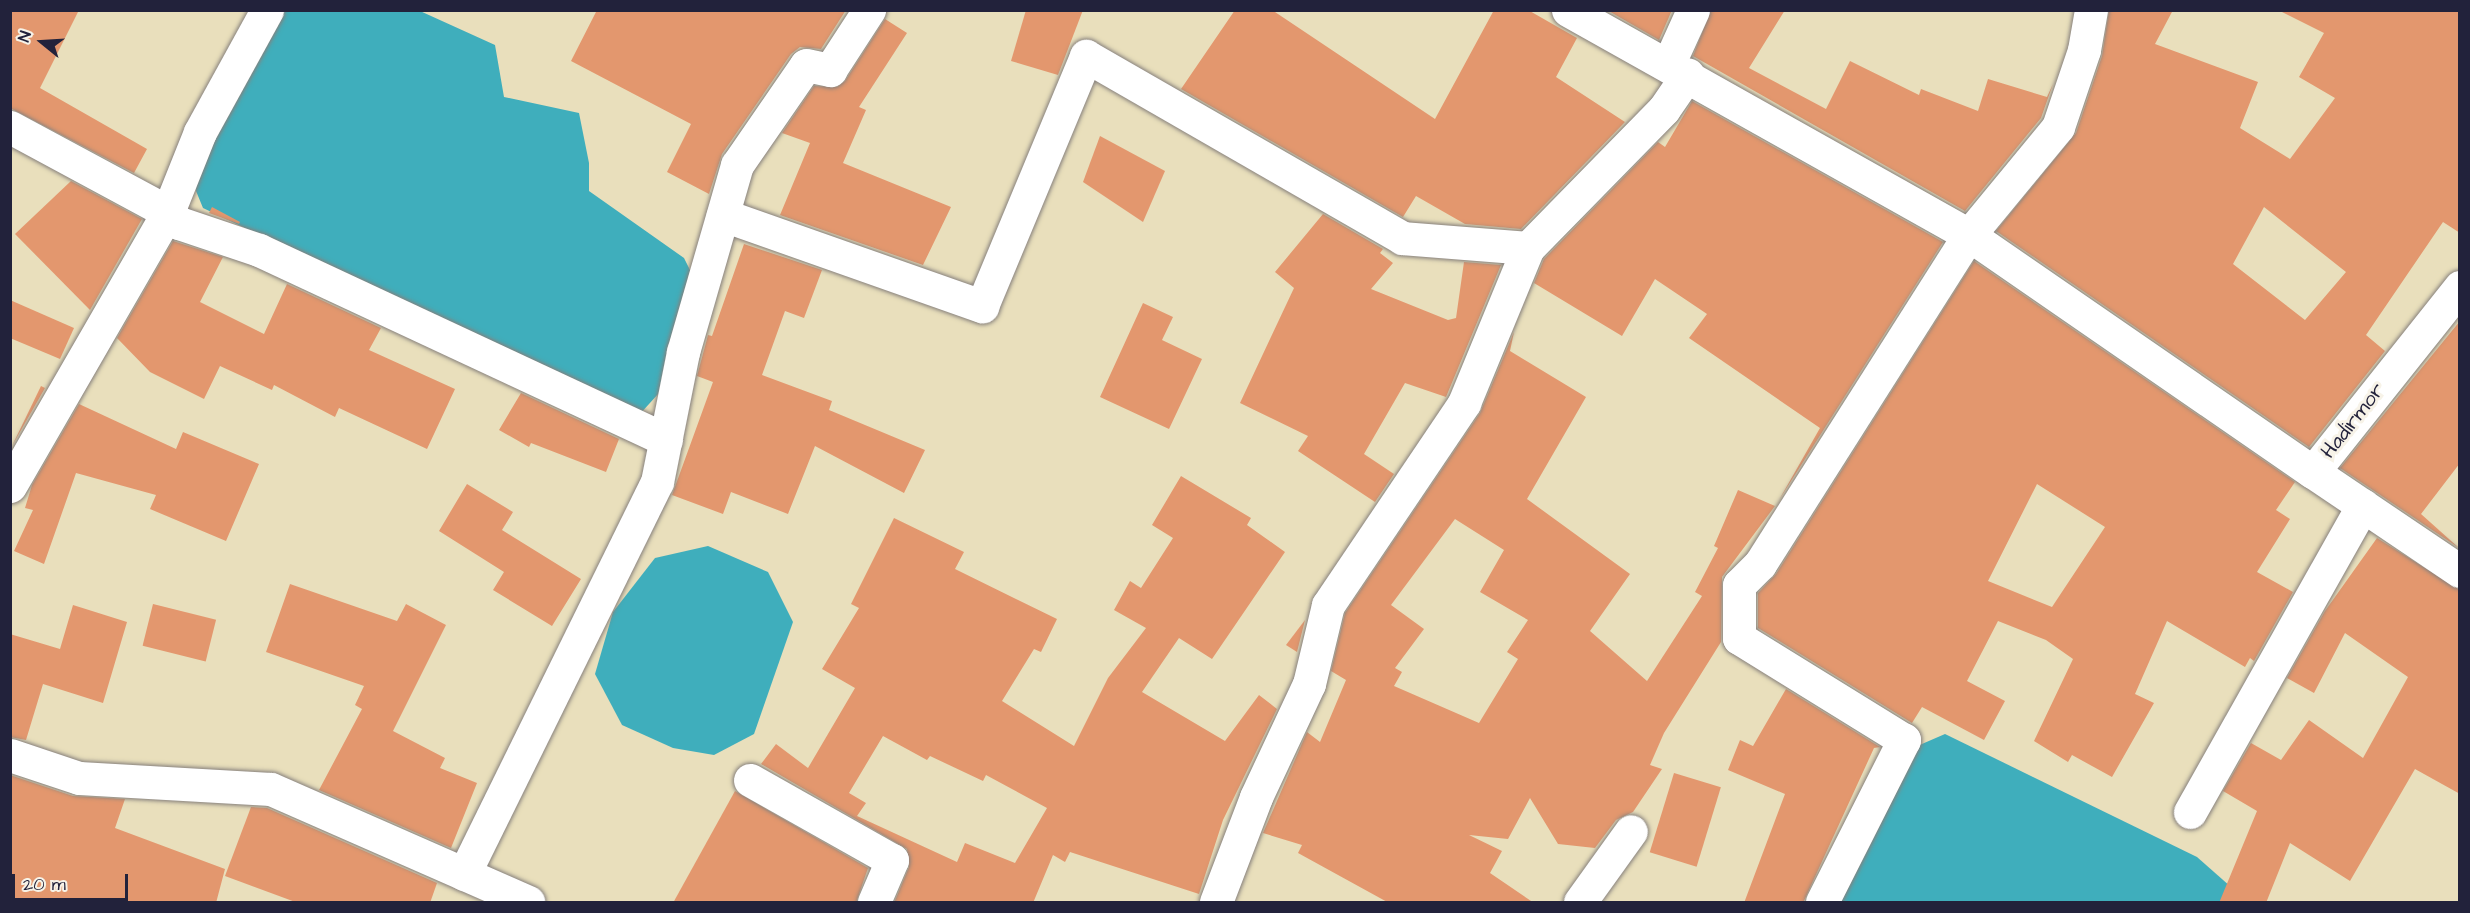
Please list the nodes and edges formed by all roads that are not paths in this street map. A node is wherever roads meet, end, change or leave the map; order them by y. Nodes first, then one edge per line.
1 (267, 10) edge
2 (869, 10) edge
3 (1568, 10) edge
4 (1693, 10) edge
5 (2091, 10) edge
6 (1678, 68) junction
7 (10, 127) edge
8 (168, 212) junction
9 (723, 215) junction
10 (1969, 235) junction
11 (1528, 248) junction
12 (2460, 287) edge
13 (666, 440) junction
14 (2313, 472) junction
15 (10, 486) edge
16 (2362, 505) junction
17 (2460, 571) edge
18 (10, 755) edge
19 (750, 780) dead end
20 (2190, 812) dead end
21 (1631, 831) dead end
22 (464, 874) junction
23 (528, 903) edge
24 (874, 903) edge
25 (1216, 903) edge
26 (1580, 903) edge
27 (1822, 903) edge

1 - 8 street
2 - 9 street
3 - 6 street
4 - 6 street
5 - 10 street
6 - 10 street
6 - 11 street
7 - 8 street
8 - 13 street
8 - 15 street
9 - 11 street
9 - 13 street
10 - 14 street
10 - 27 street
11 - 25 street
12 - 14 street, Hadirmor
13 - 22 street
14 - 16 street, Hadirmor
16 - 17 street, Hadirmor
16 - 20 street
18 - 22 street
19 - 24 street
21 - 26 street
22 - 23 street

